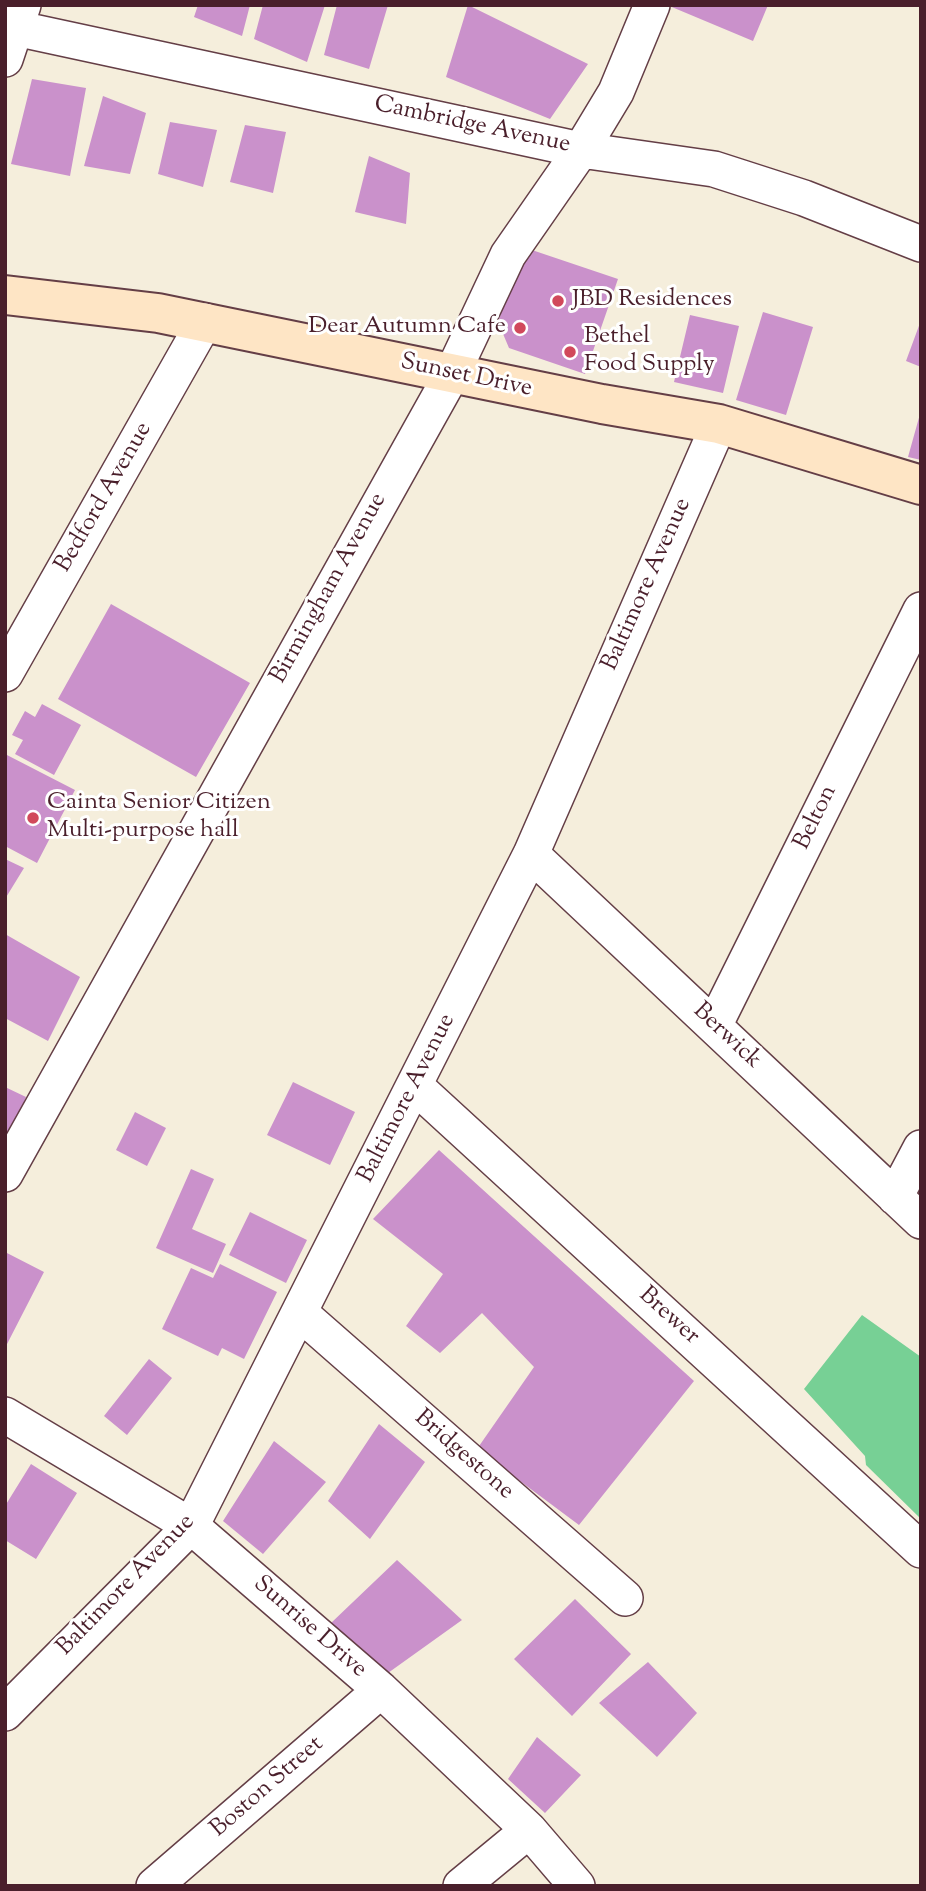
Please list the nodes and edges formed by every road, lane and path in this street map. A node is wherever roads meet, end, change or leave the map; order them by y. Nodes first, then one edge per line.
1 (652, 5) edge
2 (14, 31) edge
3 (581, 150) junction
4 (921, 244) edge
5 (5, 295) edge
6 (205, 321) junction
7 (452, 374) junction
8 (719, 424) junction
9 (921, 485) edge
10 (921, 610) edge
11 (5, 674) edge
12 (531, 854) junction
13 (714, 1026) junction
14 (415, 1086) junction
15 (921, 1148) edge
16 (5, 1174) edge
17 (895, 1197) junction
18 (921, 1221) edge
19 (300, 1313) junction
20 (5, 1415) edge
21 (191, 1525) junction
22 (921, 1550) edge
23 (625, 1598) dead end
24 (381, 1690) junction
25 (5, 1713) edge
26 (529, 1829) junction
27 (154, 1886) edge
28 (461, 1886) edge
29 (577, 1886) edge

1 - 3 street, Birmingham Avenue
2 - 3 street, Cambridge Avenue
3 - 4 street, Cambridge Avenue
3 - 7 street, Birmingham Avenue
5 - 6 street, Sunset Drive
6 - 7 street, Sunset Drive
6 - 11 street, Bedford Avenue
7 - 8 street, Sunset Drive
7 - 16 street, Birmingham Avenue
8 - 9 street, Sunset Drive
8 - 12 street, Baltimore Avenue
10 - 13 street, Belton
12 - 13 street, Berwick
12 - 14 street, Baltimore Avenue
13 - 17 street, Berwick
14 - 19 street, Baltimore Avenue
14 - 22 street, Brewer
15 - 17 street
17 - 18 street, Berwick
19 - 21 street, Baltimore Avenue
19 - 23 street, Bridgestone
20 - 21 street, Sunrise Drive
21 - 24 street, Sunrise Drive
21 - 25 street, Baltimore Avenue
24 - 26 street, Sunrise Drive
24 - 27 street, Boston Street
26 - 28 street
26 - 29 street, Sunrise Drive

